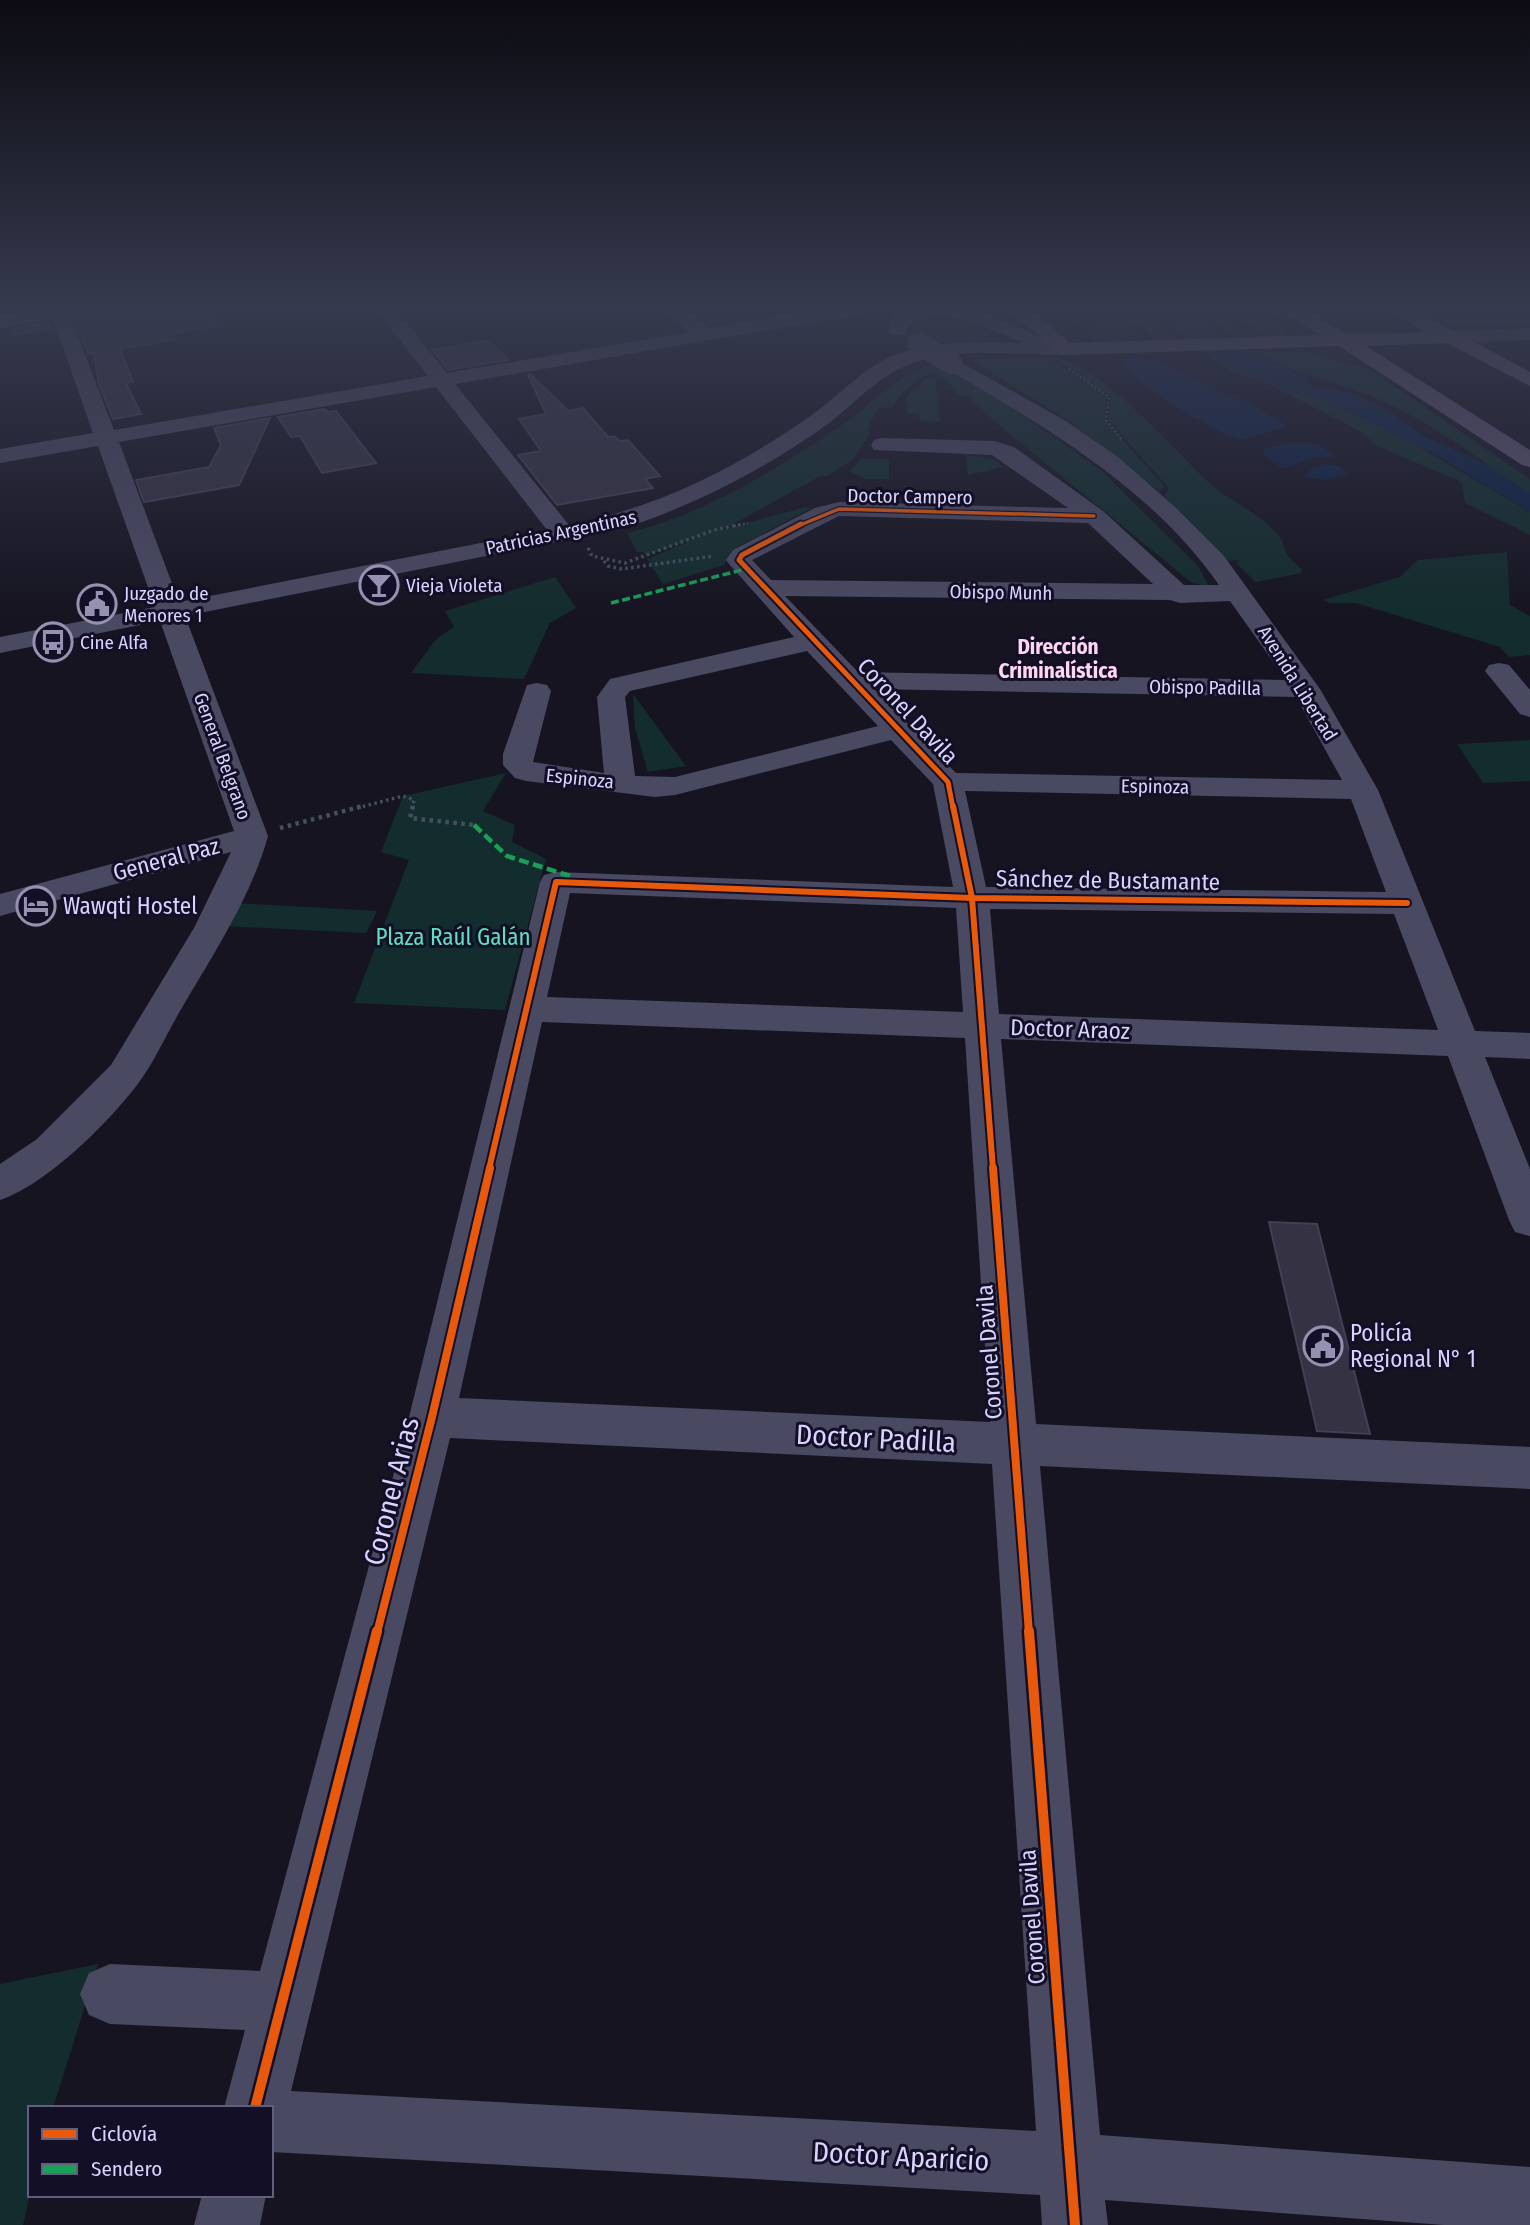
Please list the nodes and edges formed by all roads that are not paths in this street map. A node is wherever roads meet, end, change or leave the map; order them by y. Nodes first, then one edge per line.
1 (96, 409) edge
2 (268, 409) edge
3 (466, 409) edge
4 (832, 409) edge
5 (1029, 409) edge
6 (1451, 409) edge
7 (106, 437) junction
8 (882, 445) dead end
9 (0, 456) edge
10 (1530, 460) edge
11 (1094, 516) junction
12 (575, 532) junction
13 (739, 560) joint
14 (762, 588) junction
15 (1239, 593) junction
16 (1180, 595) junction
17 (170, 610) junction
18 (814, 640) junction
19 (0, 645) edge
20 (1499, 671) dead end
21 (852, 680) junction
22 (1306, 689) junction
23 (537, 691) dead end
24 (1530, 708) edge
25 (899, 729) junction
26 (620, 782) junction
27 (948, 782) junction
28 (1363, 790) junction
29 (252, 835) junction
30 (556, 882) joint
31 (972, 898) junction
32 (1407, 903) junction
33 (0, 905) edge
34 (527, 1009) junction
35 (984, 1026) junction
36 (1462, 1043) junction
37 (1530, 1046) edge
38 (0, 1184) edge
39 (1530, 1217) edge
40 (432, 1417) junction
41 (1016, 1444) junction
42 (1530, 1468) edge
43 (110, 1994) dead end
44 (282, 2002) junction
45 (256, 2106) edge
46 (273, 2121) edge
47 (1072, 2195) edge
48 (234, 2197) edge
49 (1530, 2199) edge
50 (227, 2225) edge

1 - 7 street, General Belgrano
2 - 7 street
3 - 12 street
4 - 12 street, Patricias Argentinas
5 - 15 street, Avenida Libertad, bridge
6 - 10 main road
7 - 9 street
7 - 17 street, General Belgrano
8 - 11 street
11 - 13 street, Doctor Campero
11 - 16 street
12 - 17 street, Patricias Argentinas
13 - 14 street, Coronel Davila
14 - 16 street, Obispo Munh
14 - 18 street, Coronel Davila
15 - 16 street, Obispo Munh
15 - 22 street, Avenida Libertad
17 - 19 street, Patricias Argentinas
17 - 29 street, General Belgrano
18 - 21 street, Coronel Davila
18 - 26 street
20 - 24 street
21 - 22 street, Obispo Padilla
21 - 25 street, Coronel Davila
22 - 28 street, Avenida Libertad
23 - 26 street, Espinoza
25 - 26 street, Espinoza
25 - 27 street, Coronel Davila
27 - 28 street, Espinoza
27 - 31 street, Coronel Davila
28 - 32 street, Avenida Libertad
29 - 33 street, General Paz
29 - 38 street, General Belgrano
30 - 31 street, Sánchez de Bustamante
30 - 34 street, Coronel Arias
31 - 32 street, Sánchez de Bustamante
31 - 35 street, Coronel Davila
32 - 36 street, Avenida Libertad
34 - 35 street, Doctor Araoz
34 - 40 street, Coronel Arias
35 - 36 street, Doctor Araoz
35 - 41 street, Coronel Davila
36 - 37 street, Doctor Araoz
36 - 39 street, Avenida Libertad
40 - 41 street, Doctor Padilla
40 - 44 street, Coronel Arias
41 - 42 street, Doctor Padilla
41 - 47 street, Coronel Davila
43 - 44 street
44 - 45 street, Coronel Arias
46 - 47 street, Doctor Aparicio
47 - 49 street, Doctor Aparicio
48 - 50 street

